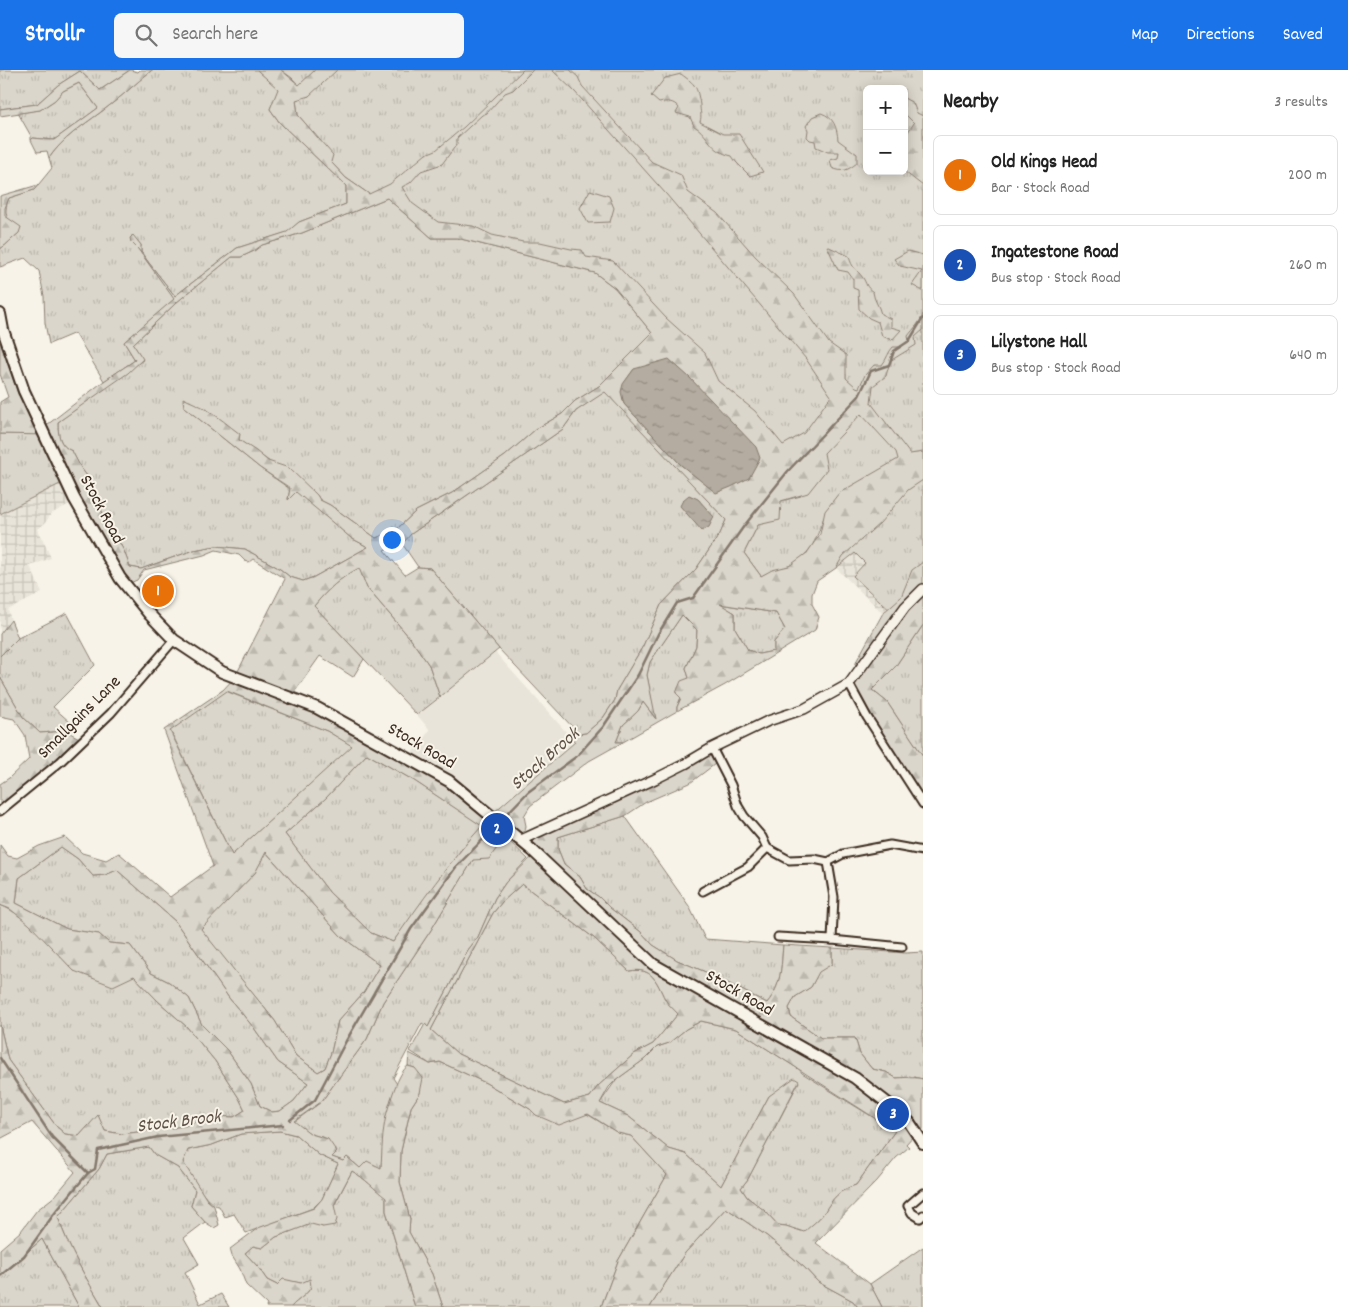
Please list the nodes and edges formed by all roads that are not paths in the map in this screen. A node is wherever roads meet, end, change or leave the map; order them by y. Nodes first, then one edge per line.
1 (0, 314) edge
2 (923, 589) edge
3 (174, 640) junction
4 (850, 684) junction
5 (712, 748) junction
6 (923, 804) edge
7 (0, 811) edge
8 (521, 840) junction
9 (767, 848) junction
10 (923, 851) edge
11 (828, 862) junction
12 (703, 890) dead end
13 (778, 938) dead end
14 (832, 940) junction
15 (902, 947) dead end
16 (922, 1136) edge
17 (923, 1193) edge
18 (923, 1215) edge

1 - 3 main road, Stock Road
2 - 4 street
3 - 7 street, Smallgains Lane
3 - 8 main road, Stock Road
4 - 5 street
4 - 6 street
5 - 8 street
5 - 9 street
8 - 16 main road, Stock Road
9 - 11 street
9 - 12 street
10 - 11 street
11 - 14 street
13 - 14 street
14 - 15 street
17 - 18 street

